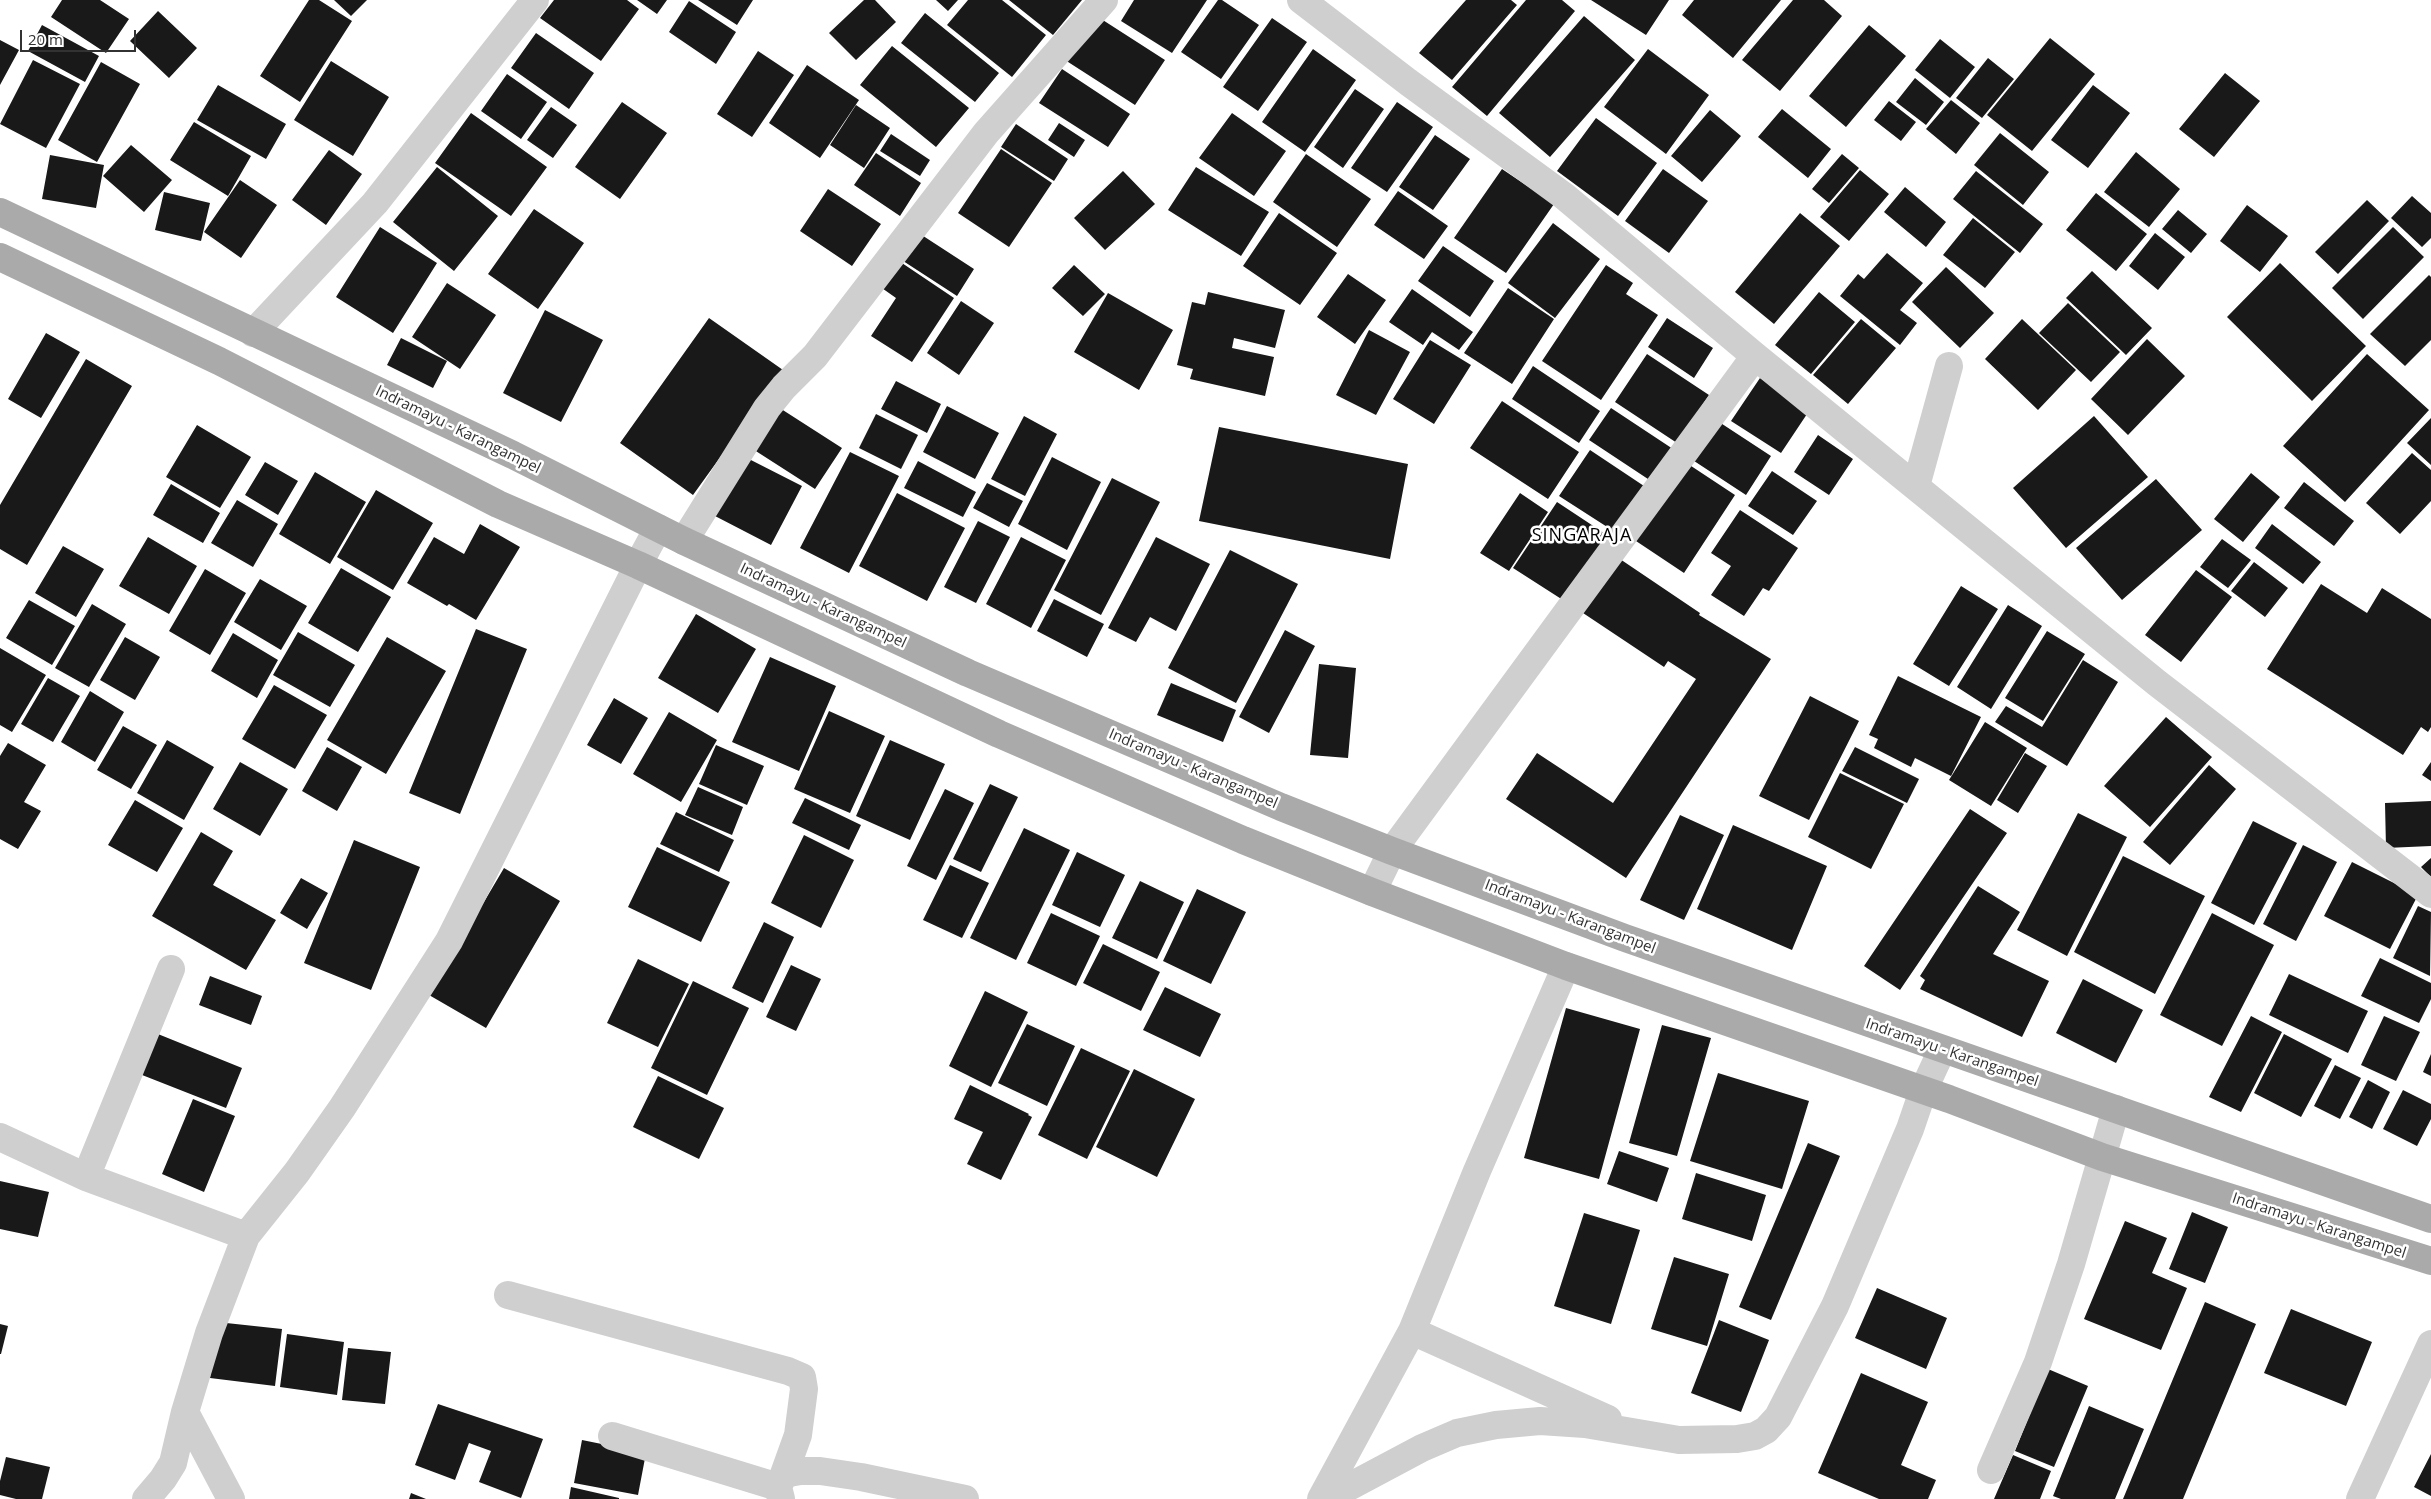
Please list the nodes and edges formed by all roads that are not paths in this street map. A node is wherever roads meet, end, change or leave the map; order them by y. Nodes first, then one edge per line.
1 (535, 0) edge
2 (1104, 0) edge
3 (1301, 0) edge
4 (0, 212) edge
5 (0, 257) edge
6 (253, 333) junction
7 (1755, 356) junction
8 (1949, 366) dead end
9 (1916, 486) junction
10 (658, 528) junction
11 (684, 541) junction
12 (638, 565) junction
13 (1392, 851) junction
14 (1372, 892) junction
15 (2431, 894) edge
16 (1566, 966) junction
17 (171, 969) dead end
18 (1942, 1050) junction
19 (1923, 1091) junction
20 (2116, 1109) junction
21 (0, 1137) edge
22 (2102, 1157) junction
23 (86, 1177) junction
24 (2431, 1220) edge
25 (246, 1236) junction
26 (2431, 1261) edge
27 (508, 1295) dead end
28 (1412, 1331) junction
29 (2431, 1344) edge
30 (185, 1412) junction
31 (1640, 1433) junction
32 (612, 1436) dead end
33 (1991, 1470) dead end
34 (781, 1487) edge
35 (146, 1499) edge
36 (231, 1499) edge
37 (965, 1499) edge
38 (1321, 1499) edge
39 (1326, 1499) edge
40 (2360, 1499) edge

1 - 6 street
2 - 11 street
3 - 7 street
4 - 6 main road, Indramayu - Karangampel
5 - 12 main road, Indramayu - Karangampel
6 - 10 main road, Indramayu - Karangampel
7 - 9 street
7 - 13 street
8 - 9 street
9 - 15 street
10 - 11 main road, Indramayu - Karangampel
10 - 12 street
11 - 13 main road, Indramayu - Karangampel
12 - 14 main road, Indramayu - Karangampel
12 - 25 street
13 - 14 street
13 - 18 main road, Indramayu - Karangampel
14 - 16 main road, Indramayu - Karangampel
16 - 19 main road, Indramayu - Karangampel
16 - 28 street
17 - 23 street
18 - 19 street
18 - 20 main road, Indramayu - Karangampel
19 - 22 main road, Indramayu - Karangampel
19 - 31 street
20 - 22 street
20 - 24 main road, Indramayu - Karangampel
21 - 23 street
22 - 26 main road, Indramayu - Karangampel
22 - 33 street
23 - 25 street
25 - 30 street
27 - 34 street
28 - 31 street
28 - 38 street
29 - 40 street
30 - 35 street
30 - 36 street
31 - 39 street
32 - 34 street
34 - 37 street

